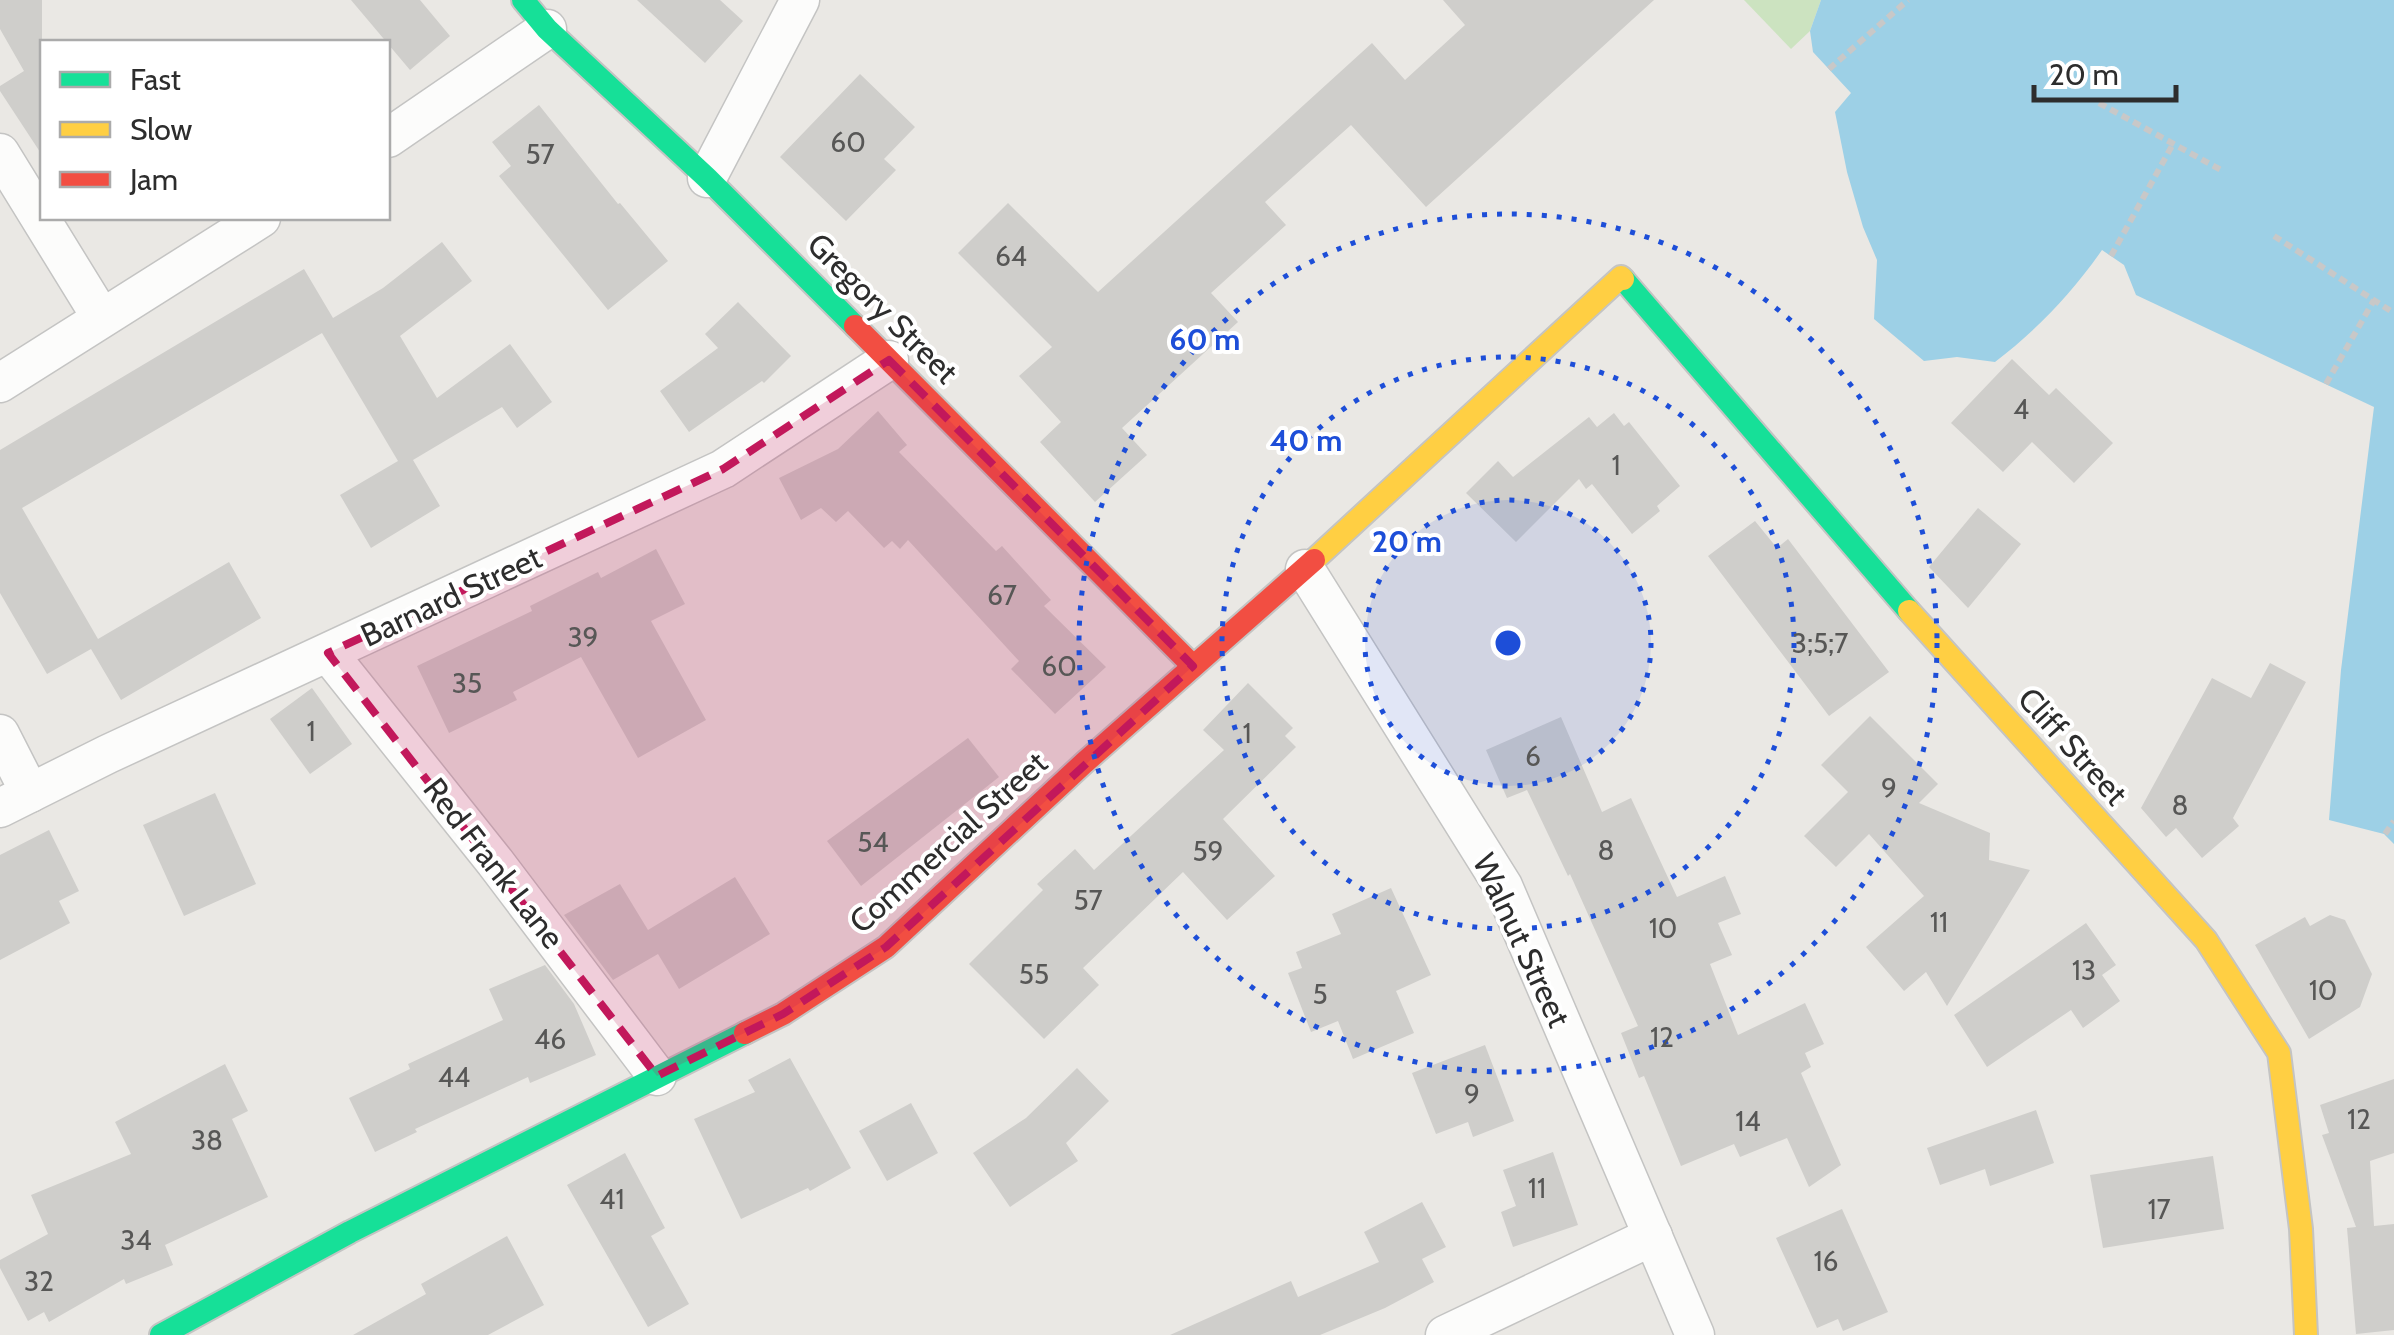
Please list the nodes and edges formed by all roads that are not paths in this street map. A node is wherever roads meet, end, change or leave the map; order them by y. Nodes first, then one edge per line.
1 (523, 0) edge
2 (800, 0) edge
3 (547, 29) junction
4 (390, 137) edge
5 (0, 153) edge
6 (707, 178) junction
7 (40, 218) edge
8 (41, 220) edge
9 (258, 220) edge
10 (1621, 277) joint
11 (101, 317) junction
12 (889, 360) junction
13 (0, 382) edge
14 (1304, 569) junction
15 (328, 653) junction
16 (1193, 666) junction
17 (0, 734) edge
18 (15, 801) edge
19 (656, 1076) junction
20 (1653, 1236) junction
21 (161, 1335) edge
22 (1445, 1335) edge
23 (1694, 1335) edge
24 (2306, 1335) edge

1 - 3 street, Gregory Street
2 - 6 street
3 - 4 street
3 - 6 street, Gregory Street
5 - 7 street
6 - 12 street, Gregory Street
8 - 11 street
9 - 11 street
10 - 14 street, Commercial Street
10 - 24 street, Cliff Street
11 - 13 street
12 - 15 street, Barnard Street
12 - 16 street, Gregory Street
14 - 16 street, Commercial Street
14 - 20 street, Walnut Street
15 - 18 street, Barnard Street
15 - 19 street, Red Frank Lane
16 - 19 street, Commercial Street
17 - 18 street
19 - 21 street, Commercial Street
20 - 22 street
20 - 23 street, Walnut Street

